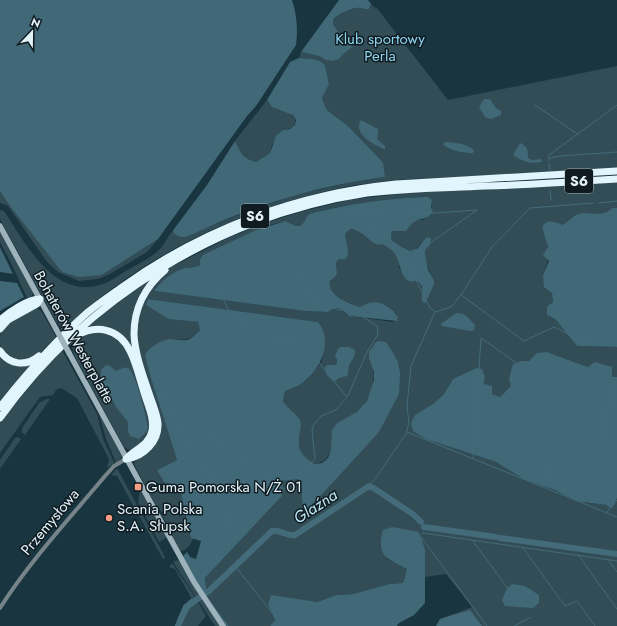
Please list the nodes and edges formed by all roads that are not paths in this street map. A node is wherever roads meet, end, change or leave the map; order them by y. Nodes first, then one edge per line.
1 (617, 171) edge
2 (617, 179) edge
3 (0, 226) edge
4 (191, 251) junction
5 (40, 299) junction
6 (0, 320) edge
7 (0, 329) edge
8 (56, 342) junction
9 (0, 351) edge
10 (56, 351) junction
11 (0, 408) edge
12 (0, 418) edge
13 (126, 459) junction
14 (0, 608) edge
15 (224, 626) edge

1 - 8 highway, S6
2 - 4 highway, S6
3 - 5 main road, Bohaterów Westerplatte
4 - 10 highway, S6
4 - 13 highway
5 - 6 highway
5 - 7 highway
5 - 13 main road, Bohaterów Westerplatte, bridge
8 - 9 highway
8 - 11 highway, S6
10 - 12 highway, S6
10 - 13 highway
13 - 14 street, Przemysłowa
13 - 15 main road, Bohaterów Westerplatte

